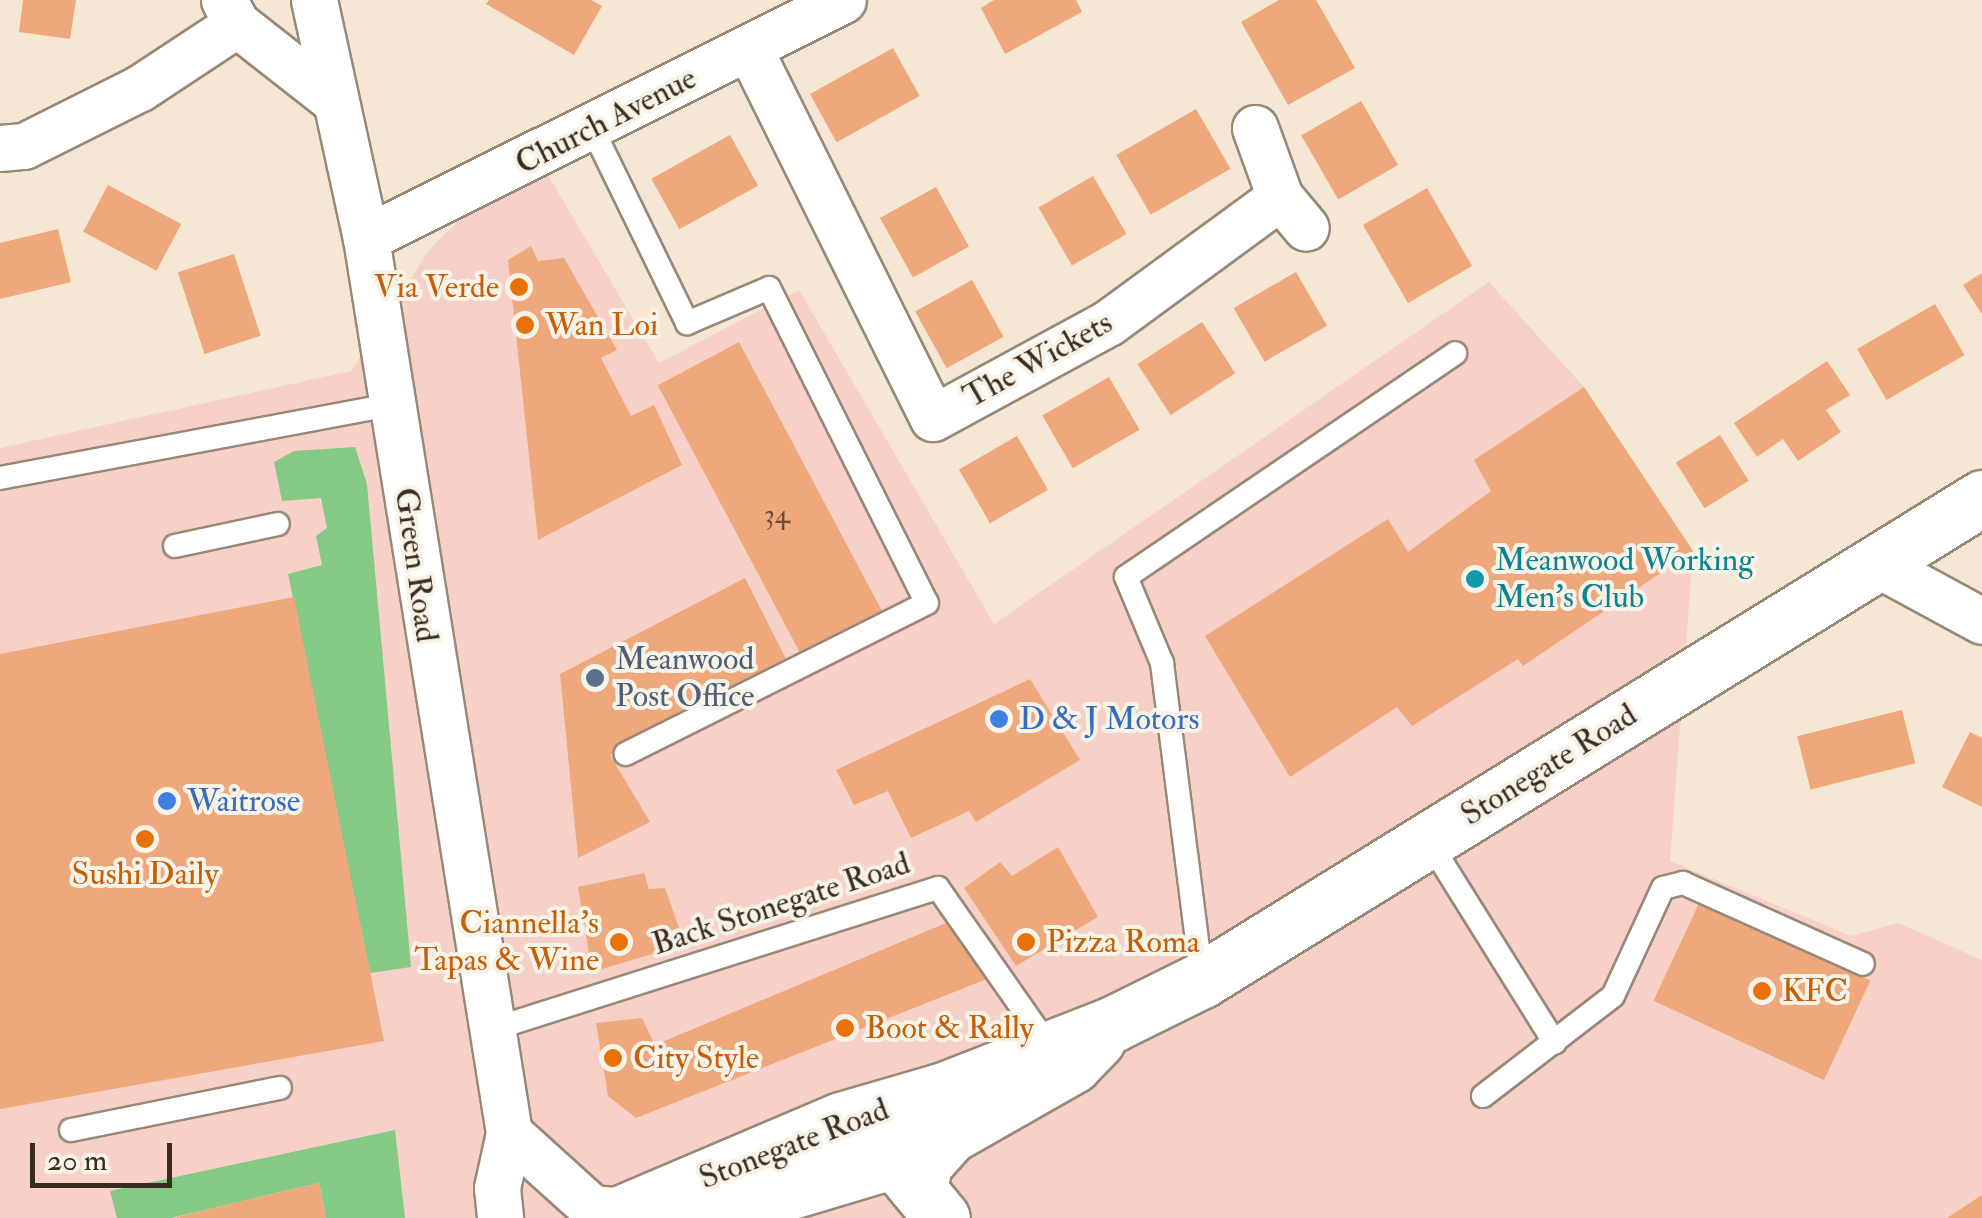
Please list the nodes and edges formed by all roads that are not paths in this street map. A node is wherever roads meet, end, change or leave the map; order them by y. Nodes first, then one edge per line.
1 (314, 0) edge
2 (842, 0) edge
3 (231, 12) edge
4 (749, 48) junction
5 (330, 97) junction
6 (1255, 128) dead end
7 (593, 130) junction
8 (0, 148) edge
9 (366, 238) junction
10 (1454, 353) dead end
11 (394, 404) junction
12 (0, 478) edge
13 (1982, 498) edge
14 (278, 524) dead end
15 (175, 546) dead end
16 (1877, 564) junction
17 (1982, 621) edge
18 (626, 754) dead end
19 (1428, 840) junction
20 (1864, 964) dead end
21 (1202, 980) junction
22 (490, 1030) junction
23 (1555, 1042) junction
24 (1056, 1060) junction
25 (280, 1088) dead end
26 (942, 1091) junction
27 (1483, 1096) dead end
28 (71, 1130) dead end
29 (509, 1133) junction
30 (919, 1188) edge
31 (665, 1213) edge
32 (500, 1218) edge

1 - 5 street, Green Road
2 - 4 street, Church Avenue
3 - 5 street
3 - 8 street
4 - 6 street, The Wickets
4 - 7 street, Church Avenue
5 - 9 street, Green Road
7 - 9 street, Church Avenue
7 - 18 lane
9 - 11 street, Green Road
10 - 21 lane
11 - 12 lane
11 - 22 street, Green Road
13 - 16 main road, Stonegate Road
14 - 15 lane
16 - 17 street
16 - 19 main road, Stonegate Road
19 - 21 main road, Stonegate Road
19 - 23 lane
20 - 23 lane
21 - 24 main road, Stonegate Road
22 - 24 lane, Back Stonegate Road
22 - 29 street, Green Road
23 - 27 lane
24 - 26 main road, Stonegate Road
24 - 30 main road, Stonegate Road
25 - 28 lane
26 - 30 main road, Stonegate Road
26 - 31 main road, Stonegate Road
29 - 31 street
29 - 32 street, Green Road
30 - 31 main road, Stonegate Road

